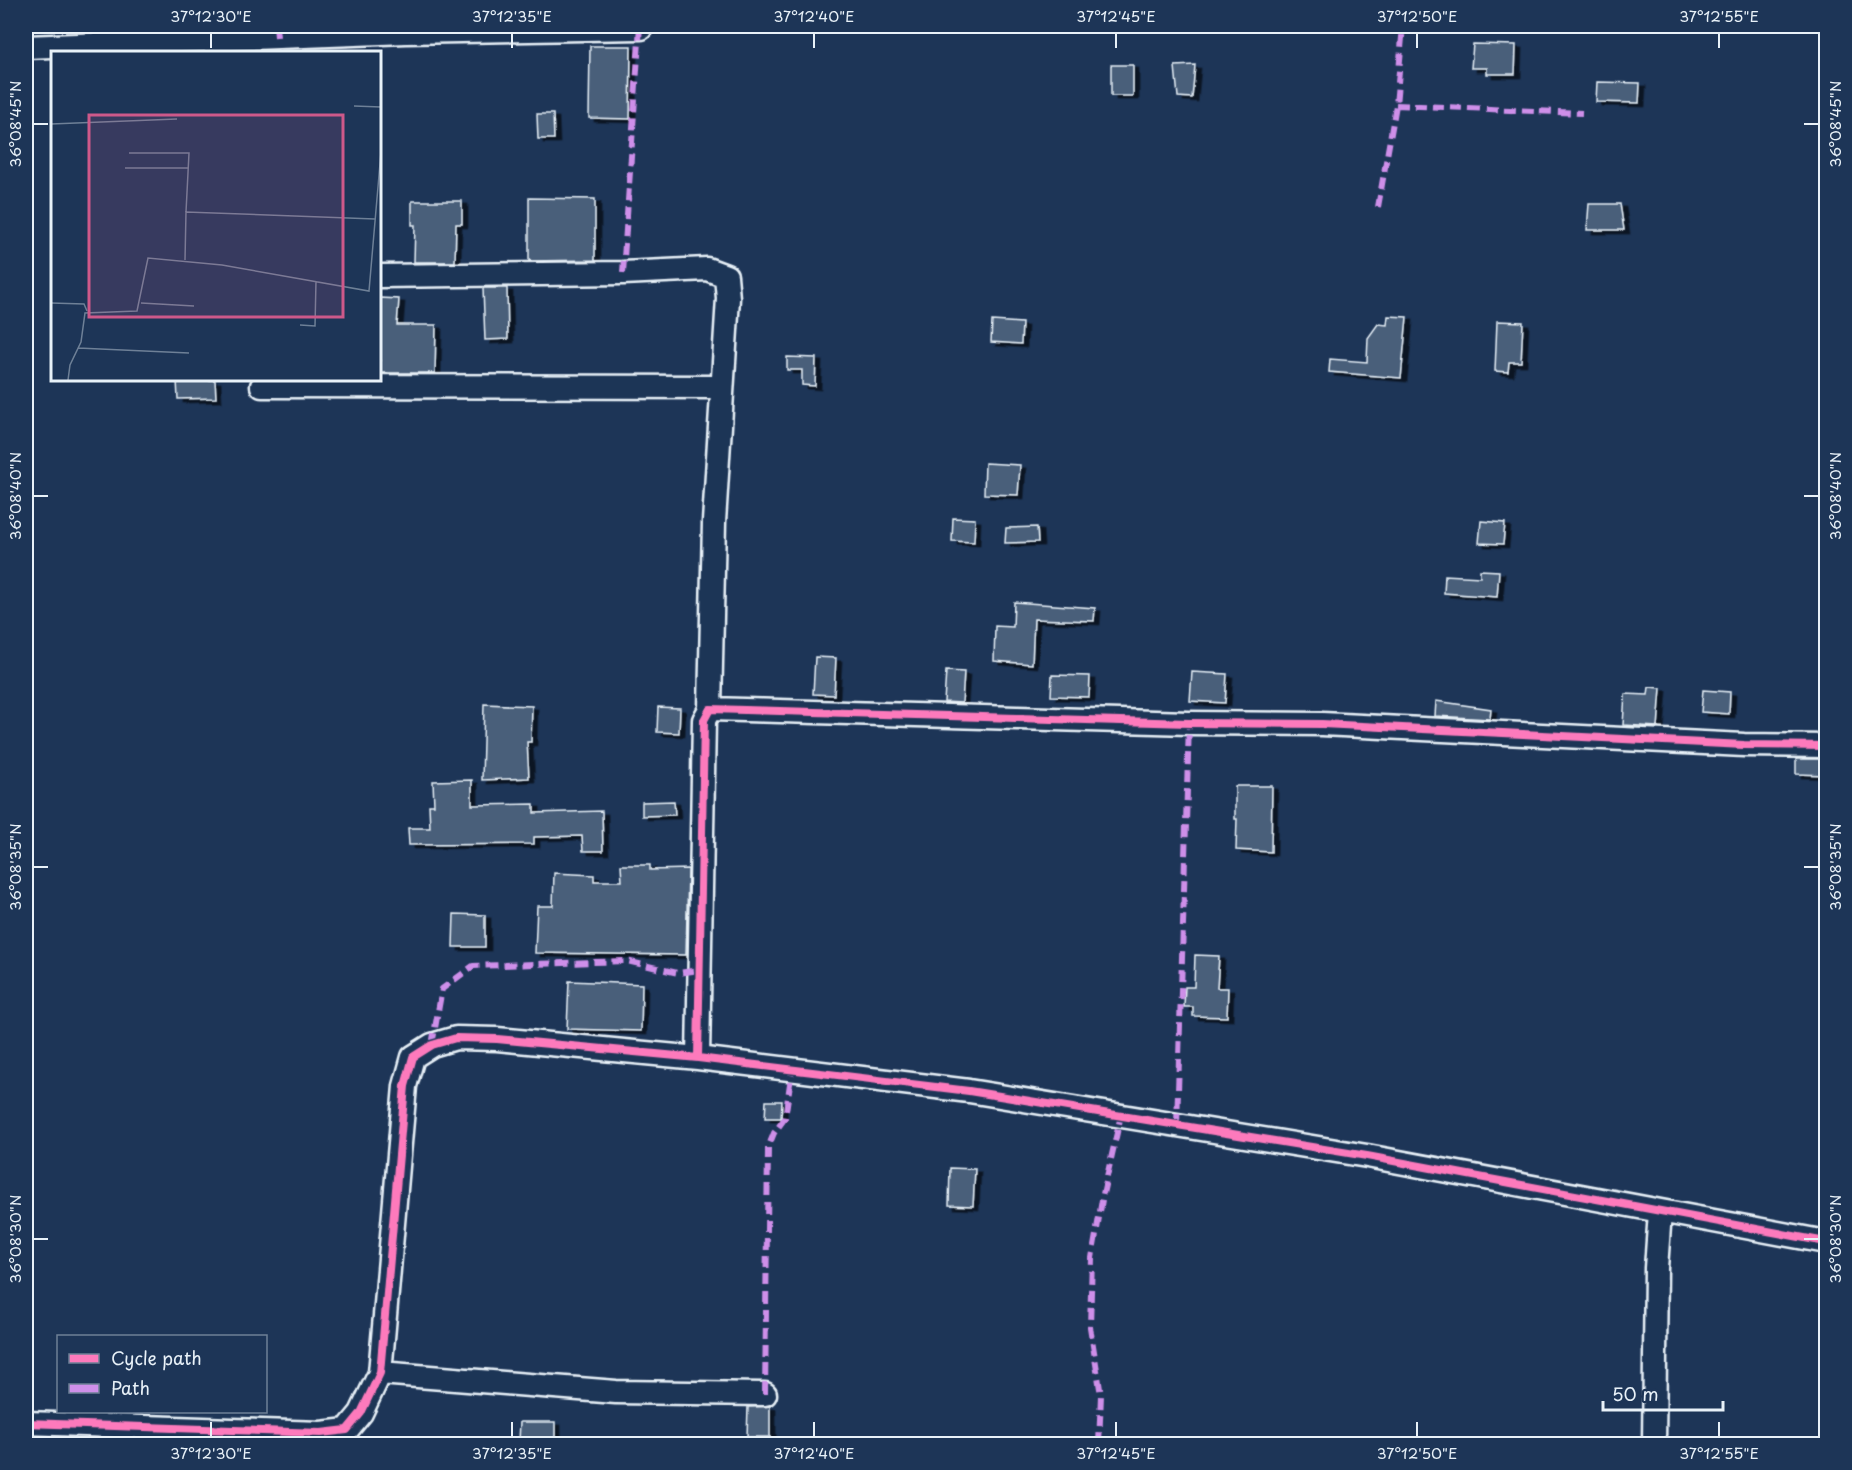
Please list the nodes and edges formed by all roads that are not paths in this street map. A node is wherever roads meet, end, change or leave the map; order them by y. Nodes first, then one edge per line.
1 (640, 28) dead end
2 (26, 47) edge
3 (381, 276) edge
4 (262, 386) dead end
5 (722, 387) junction
6 (710, 709) junction
7 (1827, 746) edge
8 (698, 1058) junction
9 (1660, 1212) junction
10 (1827, 1242) edge
11 (380, 1373) junction
12 (765, 1394) dead end
13 (26, 1424) edge
14 (1654, 1444) edge

1 - 2 street
3 - 5 street
4 - 5 street
5 - 6 street
6 - 7 street
6 - 8 street
8 - 9 street
8 - 11 street
9 - 10 street
9 - 14 street
11 - 12 street
11 - 13 street

